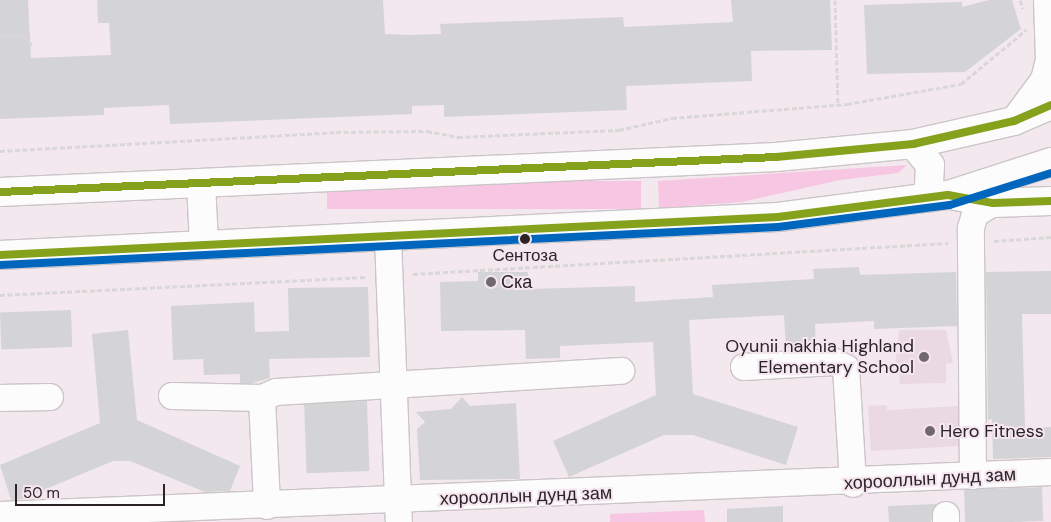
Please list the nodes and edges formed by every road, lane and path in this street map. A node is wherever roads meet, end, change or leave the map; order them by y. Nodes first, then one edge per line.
1 (836, 0) edge
2 (1020, 0) edge
3 (1050, 1) edge
4 (1027, 18) dead end
5 (1030, 27) dead end
6 (0, 35) edge
7 (33, 47) dead end
8 (838, 105) junction
9 (1051, 105) edge
10 (1014, 121) junction
11 (913, 144) junction
12 (0, 151) edge
13 (1051, 162) edge
14 (201, 184) junction
15 (0, 192) edge
16 (938, 196) junction
17 (1051, 201) edge
18 (992, 203) junction
19 (1051, 237) edge
20 (388, 238) junction
21 (989, 241) dead end
22 (954, 243) dead end
23 (204, 244) junction
24 (0, 255) edge
25 (391, 276) junction
26 (0, 295) edge
27 (744, 367) dead end
28 (621, 371) dead end
29 (395, 386) junction
30 (172, 396) dead end
31 (50, 397) dead end
32 (0, 398) edge
33 (262, 398) junction
34 (1051, 472) edge
35 (974, 476) junction
36 (853, 484) junction
37 (267, 506) junction
38 (399, 512) edge
39 (0, 515) edge
40 (151, 516) edge

1 - 8 path
2 - 4 path
3 - 10 main road
5 - 8 path
6 - 7 path
8 - 12 path
9 - 10 main road
10 - 11 main road
11 - 14 main road
11 - 16 main road
13 - 16 main road
14 - 15 main road
14 - 23 main road
16 - 18 main road
16 - 20 main road
17 - 18 main road
18 - 35 street
19 - 21 path
20 - 23 main road
20 - 25 street
22 - 25 path
23 - 24 main road
25 - 26 path
25 - 29 street
27 - 36 street
28 - 29 street
29 - 33 street
29 - 38 street
30 - 33 street
31 - 32 street
33 - 37 street
34 - 35 street, хорооллын дунд зам
35 - 36 street, хорооллын дунд зам
36 - 38 street, хорооллын дунд зам
37 - 38 street, хорооллын дунд зам
37 - 40 street, хорооллын дунд зам
39 - 40 street, хорооллын дунд зам

